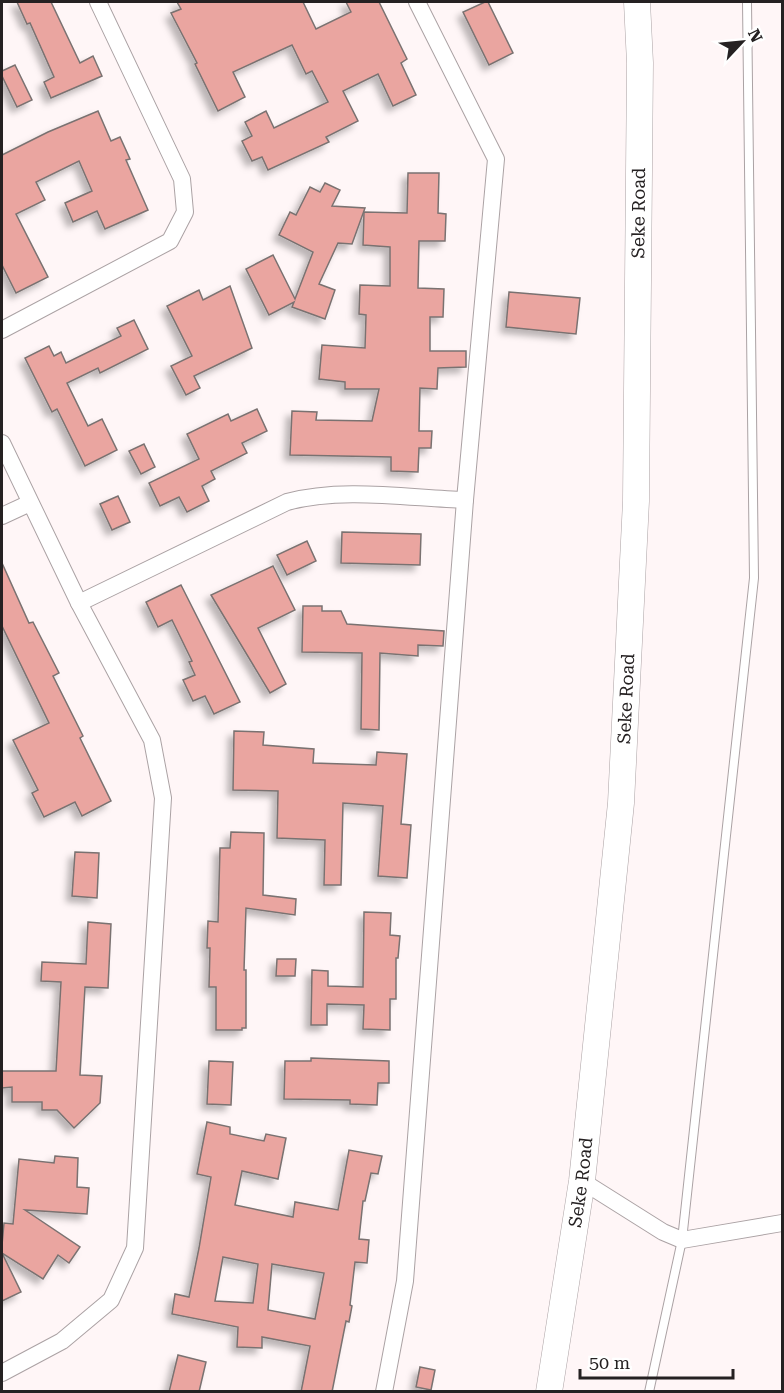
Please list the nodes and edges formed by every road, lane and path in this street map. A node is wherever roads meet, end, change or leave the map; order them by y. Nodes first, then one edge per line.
1 (98, 2) edge
2 (417, 2) edge
3 (637, 2) edge
4 (747, 2) edge
5 (2, 330) edge
6 (2, 443) edge
7 (465, 500) junction
8 (30, 503) junction
9 (2, 516) edge
10 (79, 603) junction
11 (582, 1181) junction
12 (783, 1223) edge
13 (682, 1240) junction
14 (2, 1373) edge
15 (384, 1392) edge
16 (549, 1392) edge
17 (649, 1392) edge

1 - 5 street
2 - 7 street
3 - 11 main road, Seke Road
4 - 13 lane
6 - 8 street
7 - 10 street
7 - 15 street
8 - 9 street
8 - 10 street
10 - 14 street
11 - 13 street
11 - 16 main road, Seke Road
12 - 13 street
13 - 17 lane

